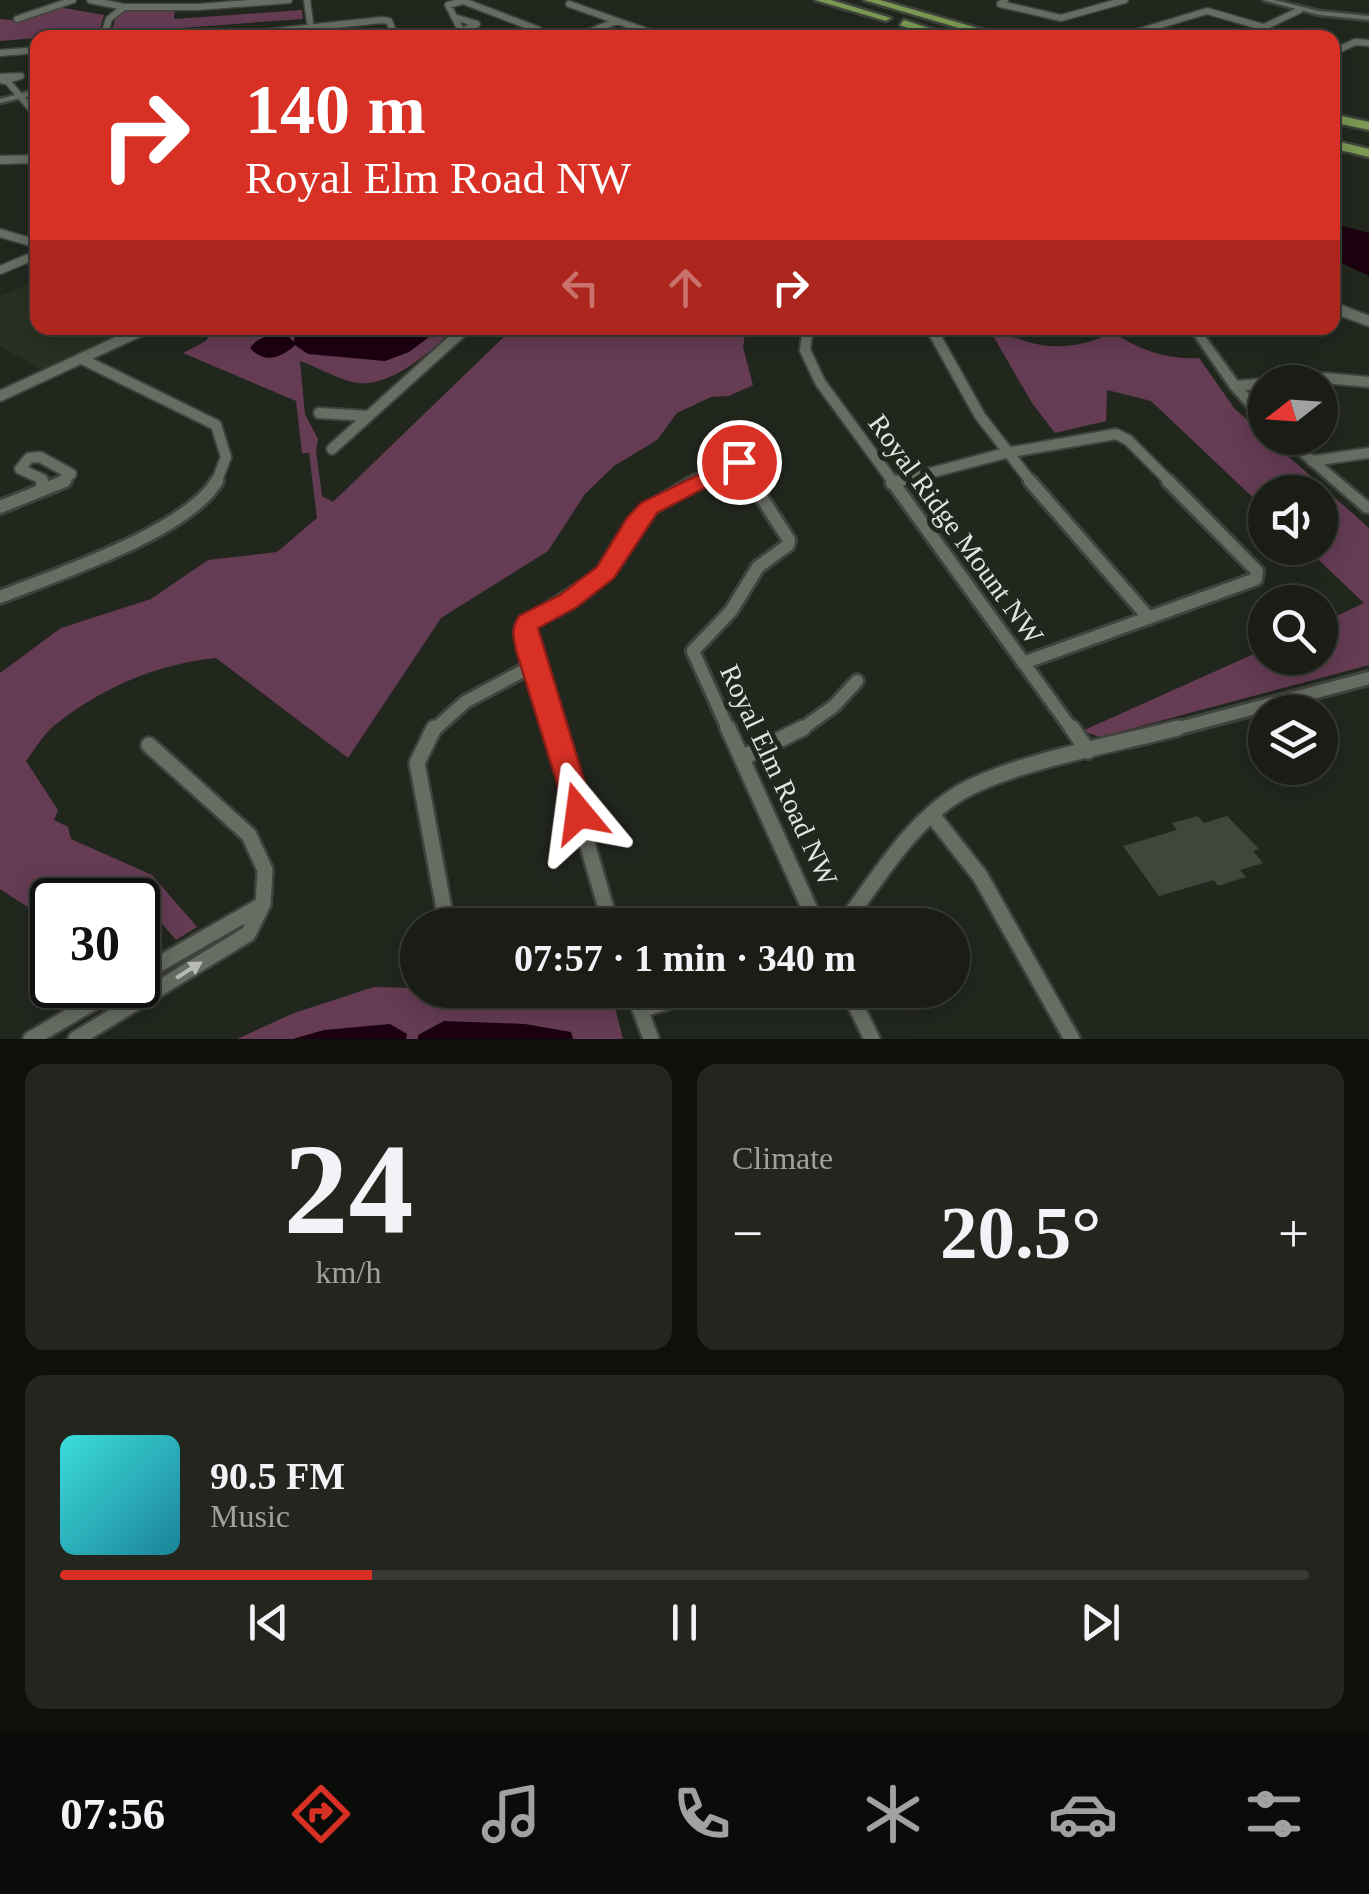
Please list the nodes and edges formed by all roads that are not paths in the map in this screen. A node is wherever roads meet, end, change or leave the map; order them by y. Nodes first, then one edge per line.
1 (73, 0) edge
2 (90, 0) edge
3 (290, 0) edge
4 (306, 0) edge
5 (464, 0) edge
6 (820, 0) edge
7 (869, 0) edge
8 (1004, 0) edge
9 (1125, 0) edge
10 (1266, 0) edge
11 (237, 2) edge
12 (570, 4) dead end
13 (124, 6) junction
14 (1300, 10) junction
15 (454, 17) junction
16 (17, 18) dead end
17 (934, 18) junction
18 (1369, 18) edge
19 (617, 21) junction
20 (310, 28) junction
21 (1266, 28) junction
22 (105, 30) edge
23 (290, 30) edge
24 (393, 30) edge
25 (460, 30) edge
26 (469, 30) edge
27 (535, 30) edge
28 (594, 30) edge
29 (643, 30) edge
30 (926, 30) edge
31 (978, 30) edge
32 (986, 30) edge
33 (1138, 30) edge
34 (1261, 30) edge
35 (1369, 42) edge
36 (1340, 49) edge
37 (30, 51) edge
38 (0, 53) edge
39 (2, 80) edge
40 (30, 94) edge
41 (18, 96) junction
42 (0, 100) edge
43 (30, 108) edge
44 (1340, 117) edge
45 (1369, 122) edge
46 (1340, 141) edge
47 (1369, 142) edge
48 (1340, 143) edge
49 (1369, 152) edge
50 (30, 159) edge
51 (0, 160) edge
52 (0, 233) edge
53 (30, 242) edge
54 (30, 257) edge
55 (0, 270) edge
56 (1340, 310) edge
57 (1369, 320) edge
58 (134, 335) edge
59 (138, 335) edge
60 (458, 335) edge
61 (807, 335) edge
62 (936, 335) edge
63 (1199, 335) edge
64 (128, 338) junction
65 (82, 360) junction
66 (1369, 382) edge
67 (1235, 386) junction
68 (0, 396) edge
69 (1248, 401) edge
70 (319, 412) dead end
71 (368, 416) junction
72 (728, 446) dead end
73 (332, 449) dead end
74 (1006, 453) junction
75 (1369, 453) edge
76 (1305, 455) edge
77 (1312, 461) junction
78 (739, 462) junction
79 (892, 483) junction
80 (44, 489) dead end
81 (0, 507) edge
82 (1369, 509) edge
83 (0, 597) edge
84 (1149, 618) junction
85 (1023, 663) junction
86 (536, 664) junction
87 (1369, 678) edge
88 (857, 681) dead end
89 (149, 744) dead end
90 (1088, 751) junction
91 (742, 758) junction
92 (932, 815) junction
93 (262, 906) junction
94 (444, 908) edge
95 (606, 908) edge
96 (810, 908) edge
97 (857, 908) edge
98 (160, 964) edge
99 (84, 1008) edge
100 (647, 1008) edge
101 (857, 1008) edge
102 (640, 1010) joint
103 (31, 1039) edge
104 (76, 1039) edge
105 (651, 1039) edge
106 (872, 1039) edge
107 (1072, 1039) edge

1 - 16 street
2 - 13 street
3 - 11 street
4 - 20 street
5 - 15 street
5 - 27 street
6 - 30 highway
7 - 17 highway
8 - 9 street
10 - 14 street
11 - 13 street
12 - 19 street
13 - 22 street
14 - 18 street
14 - 21 street
15 - 25 street
15 - 26 street
17 - 31 highway
17 - 32 highway
19 - 28 street
19 - 29 street
20 - 23 street
20 - 24 street
21 - 33 street
21 - 34 street
35 - 36 street
37 - 38 street
39 - 41 street
40 - 41 street
41 - 42 street
41 - 43 street
44 - 45 highway
46 - 47 highway
48 - 49 highway
50 - 51 street
52 - 53 street
54 - 55 street
56 - 57 street
58 - 64 street
59 - 64 street
60 - 71 street
61 - 79 street, Royal Ridge Mount NW
62 - 74 street
63 - 67 street
64 - 65 street
65 - 68 street
65 - 83 street
66 - 67 street
67 - 69 street
70 - 71 street
71 - 73 street
72 - 78 street, Royal Elm Road NW
74 - 79 street
74 - 84 street
74 - 84 street
75 - 77 street
76 - 77 street
77 - 82 street
78 - 86 street
78 - 91 street, Royal Elm Road NW
79 - 85 street, Royal Ridge Mount NW
80 - 81 street
84 - 85 street
85 - 90 street, Royal Ridge Mount NW
86 - 94 street
86 - 95 street
87 - 90 street
88 - 91 street
89 - 93 street
90 - 92 street
91 - 96 street, Royal Elm Road NW
92 - 97 street
92 - 107 street
93 - 98 street
104 -> 93 street
99 - 103 street
100 - 102 street
101 - 106 street
102 - 105 street

